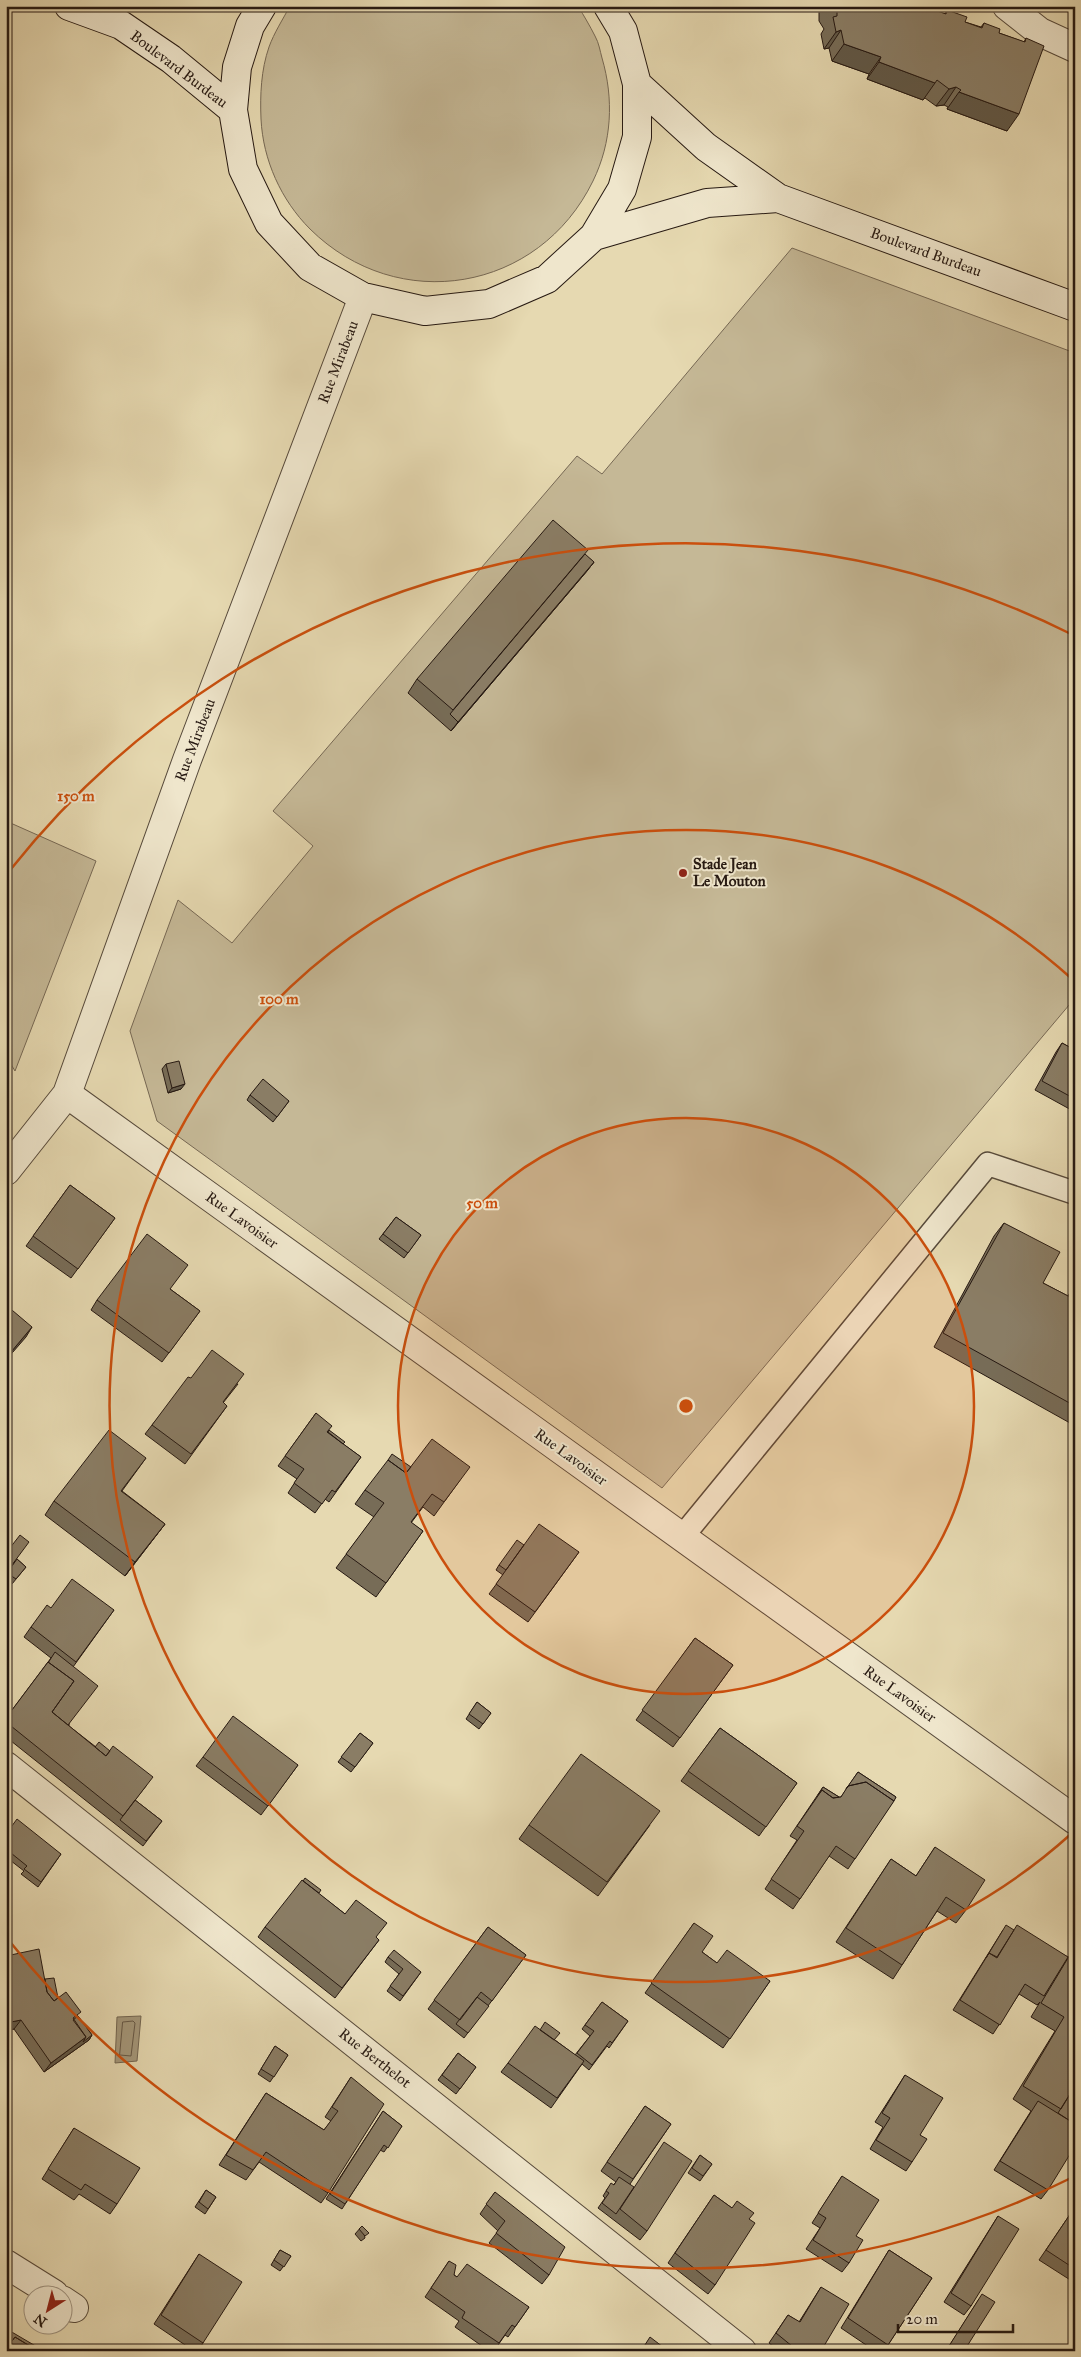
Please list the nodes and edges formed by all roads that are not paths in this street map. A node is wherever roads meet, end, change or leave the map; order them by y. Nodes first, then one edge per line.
1 (69, 6) edge
2 (262, 6) edge
3 (608, 6) edge
4 (1007, 6) edge
5 (1075, 48) edge
6 (637, 84) junction
7 (233, 110) junction
8 (778, 198) junction
9 (594, 236) junction
10 (363, 297) junction
11 (1075, 307) edge
12 (67, 1094) junction
13 (6, 1171) edge
14 (1075, 1193) edge
15 (682, 1537) junction
16 (6, 1766) edge
17 (1075, 1820) edge
18 (6, 2264) edge
19 (37, 2284) edge
20 (742, 2351) edge

1 - 7 street, Boulevard Burdeau
2 - 7 street
3 - 6 street
4 - 5 street
6 - 8 street, Boulevard Burdeau
6 - 9 street
7 - 10 street
8 - 9 street, Boulevard Burdeau
8 - 11 street, Boulevard Burdeau
9 - 10 street
10 - 12 street, Rue Mirabeau
12 - 13 street, Rue Mirabeau
12 - 15 street, Rue Lavoisier
14 - 15 lane
15 - 17 street, Rue Lavoisier
16 - 20 street, Rue Berthelot
18 - 19 street

